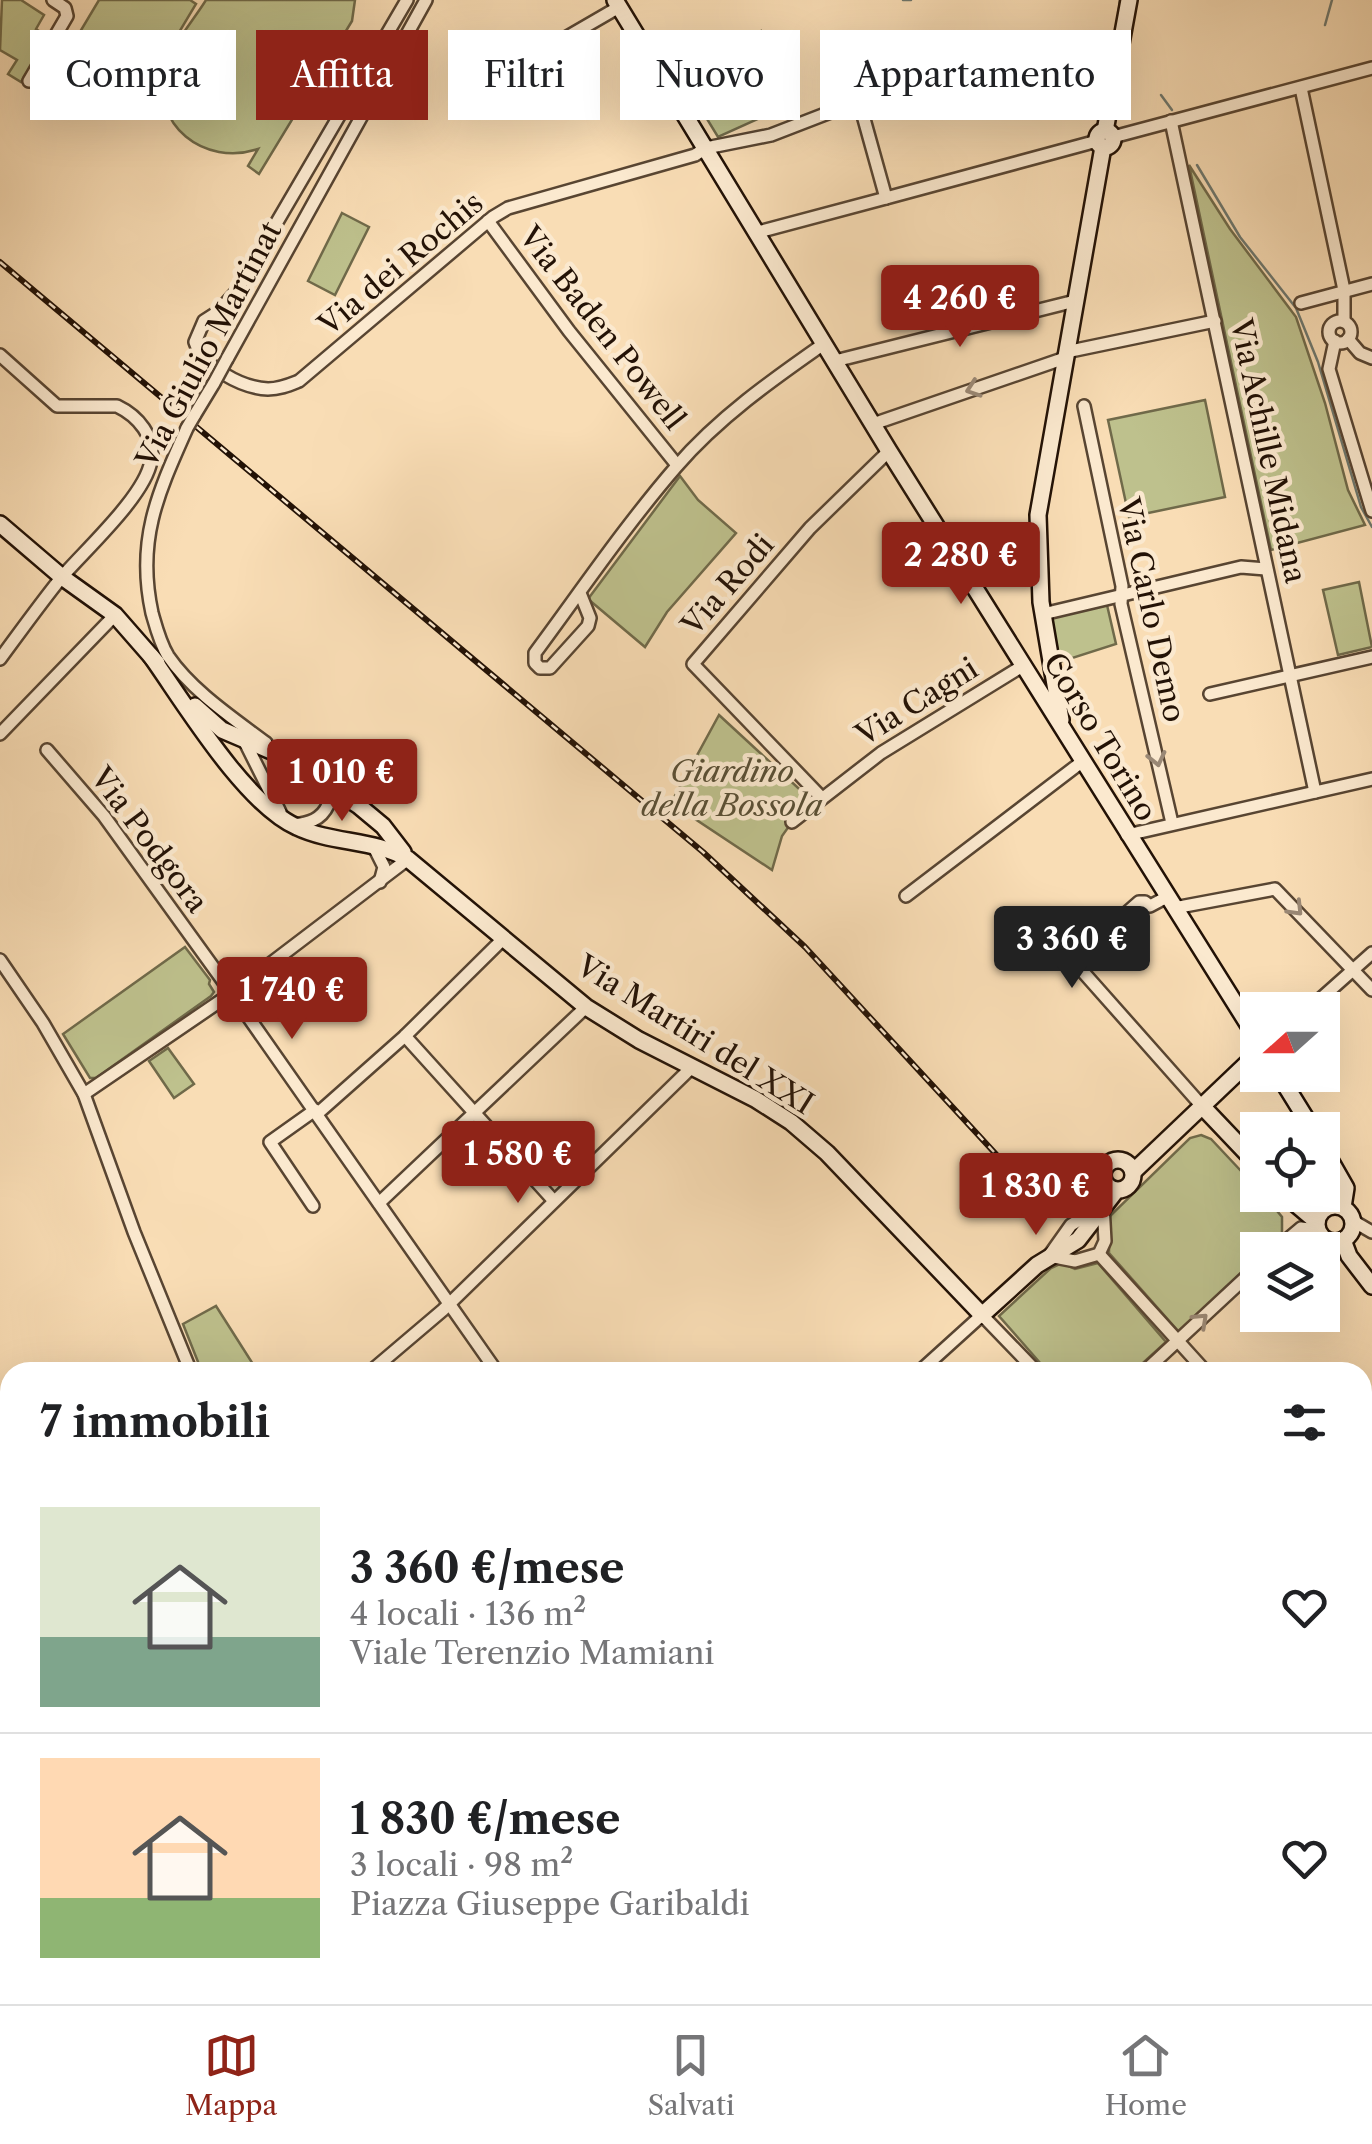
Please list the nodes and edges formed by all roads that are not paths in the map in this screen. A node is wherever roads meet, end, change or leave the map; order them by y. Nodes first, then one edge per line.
1 (53, 0) edge
2 (407, 0) edge
3 (426, 0) edge
4 (1129, 0) edge
5 (617, 4) edge
6 (576, 30) edge
7 (1372, 68) edge
8 (29, 81) dead end
9 (1301, 88) junction
10 (1171, 121) junction
11 (1104, 139) junction
12 (706, 148) junction
13 (886, 198) junction
14 (488, 222) junction
15 (758, 232) junction
16 (1372, 284) edge
17 (1344, 290) junction
18 (1075, 301) junction
19 (1300, 303) dead end
20 (1215, 321) junction
21 (1344, 322) junction
22 (1348, 338) junction
23 (1335, 341) junction
24 (824, 343) junction
25 (0, 354) edge
26 (1066, 355) junction
27 (1372, 358) edge
28 (836, 362) junction
29 (1084, 406) dead end
30 (874, 424) junction
31 (890, 451) junction
32 (678, 465) junction
33 (1372, 511) edge
34 (0, 524) edge
35 (1266, 569) junction
36 (62, 578) junction
37 (580, 593) junction
38 (1120, 596) junction
39 (1043, 614) junction
40 (115, 615) junction
41 (151, 656) junction
42 (1372, 657) edge
43 (0, 659) edge
44 (1024, 665) junction
45 (1290, 675) junction
46 (1210, 694) dead end
47 (228, 715) junction
48 (1061, 726) junction
49 (0, 734) edge
50 (245, 741) junction
51 (47, 750) dead end
52 (283, 756) junction
53 (1082, 761) junction
54 (1372, 779) edge
55 (321, 782) junction
56 (1315, 792) junction
57 (820, 797) junction
58 (792, 822) dead end
59 (1172, 823) junction
60 (292, 825) junction
61 (1128, 834) junction
62 (372, 844) junction
63 (408, 859) junction
64 (380, 882) junction
65 (906, 896) dead end
66 (1170, 902) junction
67 (502, 940) junction
68 (1372, 953) edge
69 (2, 966) edge
70 (1354, 970) junction
71 (1372, 990) edge
72 (1329, 992) edge
73 (232, 993) junction
74 (586, 1006) junction
75 (1240, 1012) edge
76 (404, 1036) junction
77 (691, 1068) junction
78 (1240, 1070) edge
79 (84, 1094) junction
80 (1202, 1105) junction
81 (316, 1112) junction
82 (476, 1114) junction
83 (1240, 1146) edge
84 (1133, 1172) junction
85 (1340, 1178) edge
86 (1116, 1190) junction
87 (554, 1200) junction
88 (379, 1203) junction
89 (1103, 1205) junction
90 (313, 1206) dead end
91 (1302, 1212) edge
92 (1348, 1214) junction
93 (1317, 1226) junction
94 (1295, 1232) edge
95 (1372, 1232) edge
96 (1343, 1240) junction
97 (1049, 1256) junction
98 (1102, 1258) junction
99 (1240, 1283) edge
100 (1372, 1286) edge
101 (450, 1303) junction
102 (982, 1315) junction
103 (1177, 1342) junction
104 (187, 1362) edge
105 (382, 1362) edge
106 (490, 1362) edge
107 (931, 1362) edge
108 (1027, 1362) edge
109 (1155, 1362) edge
110 (1196, 1362) edge

1 - 8 street
2 - 14 street, Via dei Rochis
3 - 47 street, Via Giulio Martinat, bridge
4 - 11 street
5 - 6 street
5 - 12 street, Corso Torino
7 - 9 street
9 - 10 street
9 - 17 street
10 - 11 street
10 - 20 street, Via Achille Midana
11 - 13 street
11 - 18 street
12 - 13 street, Via dei Rochis
12 - 14 street, Via dei Rochis
12 - 15 street, Corso Torino
13 - 15 street
14 - 32 street, Via Baden Powell
15 - 24 street, Corso Torino
16 - 17 street
17 - 19 street
17 - 21 street
18 - 26 street
18 - 28 street
20 - 26 street
20 - 35 street, Via Achille Midana
21 - 22 street
21 - 23 street
22 - 23 street
22 - 27 street
23 - 33 street
24 - 28 street, Corso Torino
24 - 32 street
25 - 36 street
26 -> 30 street
26 - 39 street
28 - 30 street, Corso Torino
29 - 38 street, Via Carlo Demo
30 - 31 street, Corso Torino
31 - 44 street, Corso Torino
31 - 57 street, Via Rodi
32 - 37 street
34 - 36 street, Via Martiri del XXI
35 - 38 street
35 - 45 street, Via Achille Midana
36 - 40 street, Via Martiri del XXI
36 - 43 street
37 - 37 street
38 - 39 street
38 -> 59 street, Via Carlo Demo
39 - 48 street
40 - 41 street, Via Martiri del XXI
40 - 49 street
41 - 50 street, Via Martiri del XXI
41 - 60 street, Via Martiri del XXI
42 - 45 street
44 - 48 street, Corso Torino
44 - 57 street, Via Cagni
45 - 46 street
45 - 56 street, Via Achille Midana
47 - 50 street
47 - 52 street, Via Martiri del XXI
48 - 53 street, Corso Torino
50 - 52 street, Via Martiri del XXI
50 - 60 street
51 - 73 street, Via Podgora
52 - 55 street, Via Martiri del XXI
53 - 61 street, Corso Torino
53 - 65 street
54 - 56 street
55 - 60 street
55 - 63 street, Via Martiri del XXI
56 - 59 street
57 - 58 street, Via Cagni
59 - 61 street
60 - 62 street, Via Martiri del XXI
61 - 66 street, Corso Torino
62 - 63 street, Via Martiri del XXI
62 - 64 street
63 - 64 street
63 - 67 street, Via Martiri del XXI
64 - 73 street
66 -> 70 street
66 - 75 street, Corso Torino
66 - 80 street
67 - 74 street, Via Martiri del XXI
67 - 76 street
68 - 70 street
69 - 79 street
70 - 71 street
70 - 72 street
73 - 79 street
73 - 81 street, Via Podgora
74 - 77 street, Via Martiri del XXI
74 - 82 street
76 - 81 street
76 - 82 street
77 - 87 street
77 - 102 street, Via Martiri del XXI
78 - 80 street
79 - 104 street
80 - 83 street
80 - 84 street
81 - 88 street, Via Podgora
81 - 90 street
82 - 87 street
82 - 88 street
84 - 86 street
84 - 86 street
85 - 92 street
86 - 89 street
87 - 101 street
88 - 101 street, Via Podgora
89 - 97 street
89 - 98 street
91 - 93 street
92 - 93 street
92 - 95 street
92 - 96 street
93 - 94 street
93 - 96 street
96 - 100 street
97 - 98 street
97 - 102 street
98 - 103 street
103 -> 99 street
101 - 105 street
101 - 106 street, Via Podgora
102 - 107 street
102 - 108 street
103 - 109 street
103 - 110 street

